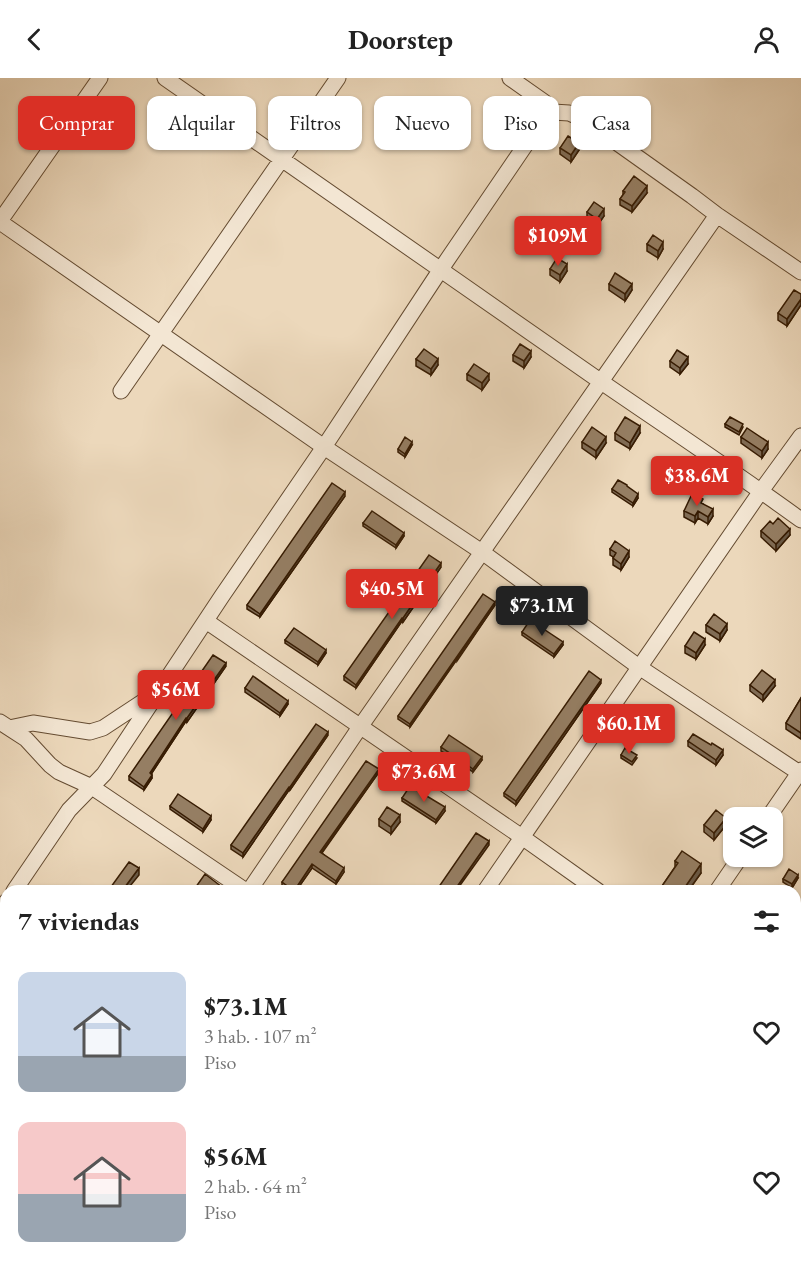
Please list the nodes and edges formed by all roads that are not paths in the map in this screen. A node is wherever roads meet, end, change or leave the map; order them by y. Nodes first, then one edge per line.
1 (100, 78) edge
2 (165, 78) edge
3 (338, 78) edge
4 (510, 78) edge
5 (536, 96) edge
6 (559, 112) edge
7 (522, 150) edge
8 (282, 159) junction
9 (717, 215) junction
10 (0, 221) edge
11 (441, 269) junction
12 (801, 272) edge
13 (161, 334) junction
14 (601, 382) junction
15 (121, 391) dead end
16 (801, 436) edge
17 (324, 447) junction
18 (761, 491) junction
19 (801, 520) edge
20 (482, 552) junction
21 (206, 621) junction
22 (639, 667) junction
23 (161, 690) junction
24 (4, 725) edge
25 (360, 727) junction
26 (800, 772) edge
27 (92, 787) junction
28 (776, 807) edge
29 (522, 837) junction
30 (733, 867) edge
31 (18, 885) edge
32 (239, 885) edge
33 (252, 885) edge
34 (488, 885) edge
35 (590, 885) edge
36 (721, 885) edge

1 - 10 street
2 - 8 street
3 - 8 street
4 - 5 street
6 - 9 street
7 - 11 street
8 - 11 street
8 - 13 street
9 - 12 street
9 - 14 street
10 - 13 street
11 - 14 street
11 - 17 street
13 - 15 street
13 - 17 street
14 - 18 street
14 - 20 street
16 - 18 street
17 - 20 street
17 - 21 street
18 - 19 street
18 - 22 street
20 - 22 street
20 - 25 street
21 - 23 street
21 - 25 street
22 - 26 street
22 - 29 street
23 - 24 street
23 - 27 street
24 - 27 street
25 - 29 street
25 - 33 street
26 - 28 street
27 - 31 street
27 - 32 street
29 - 34 street
29 - 35 street
30 - 36 street

